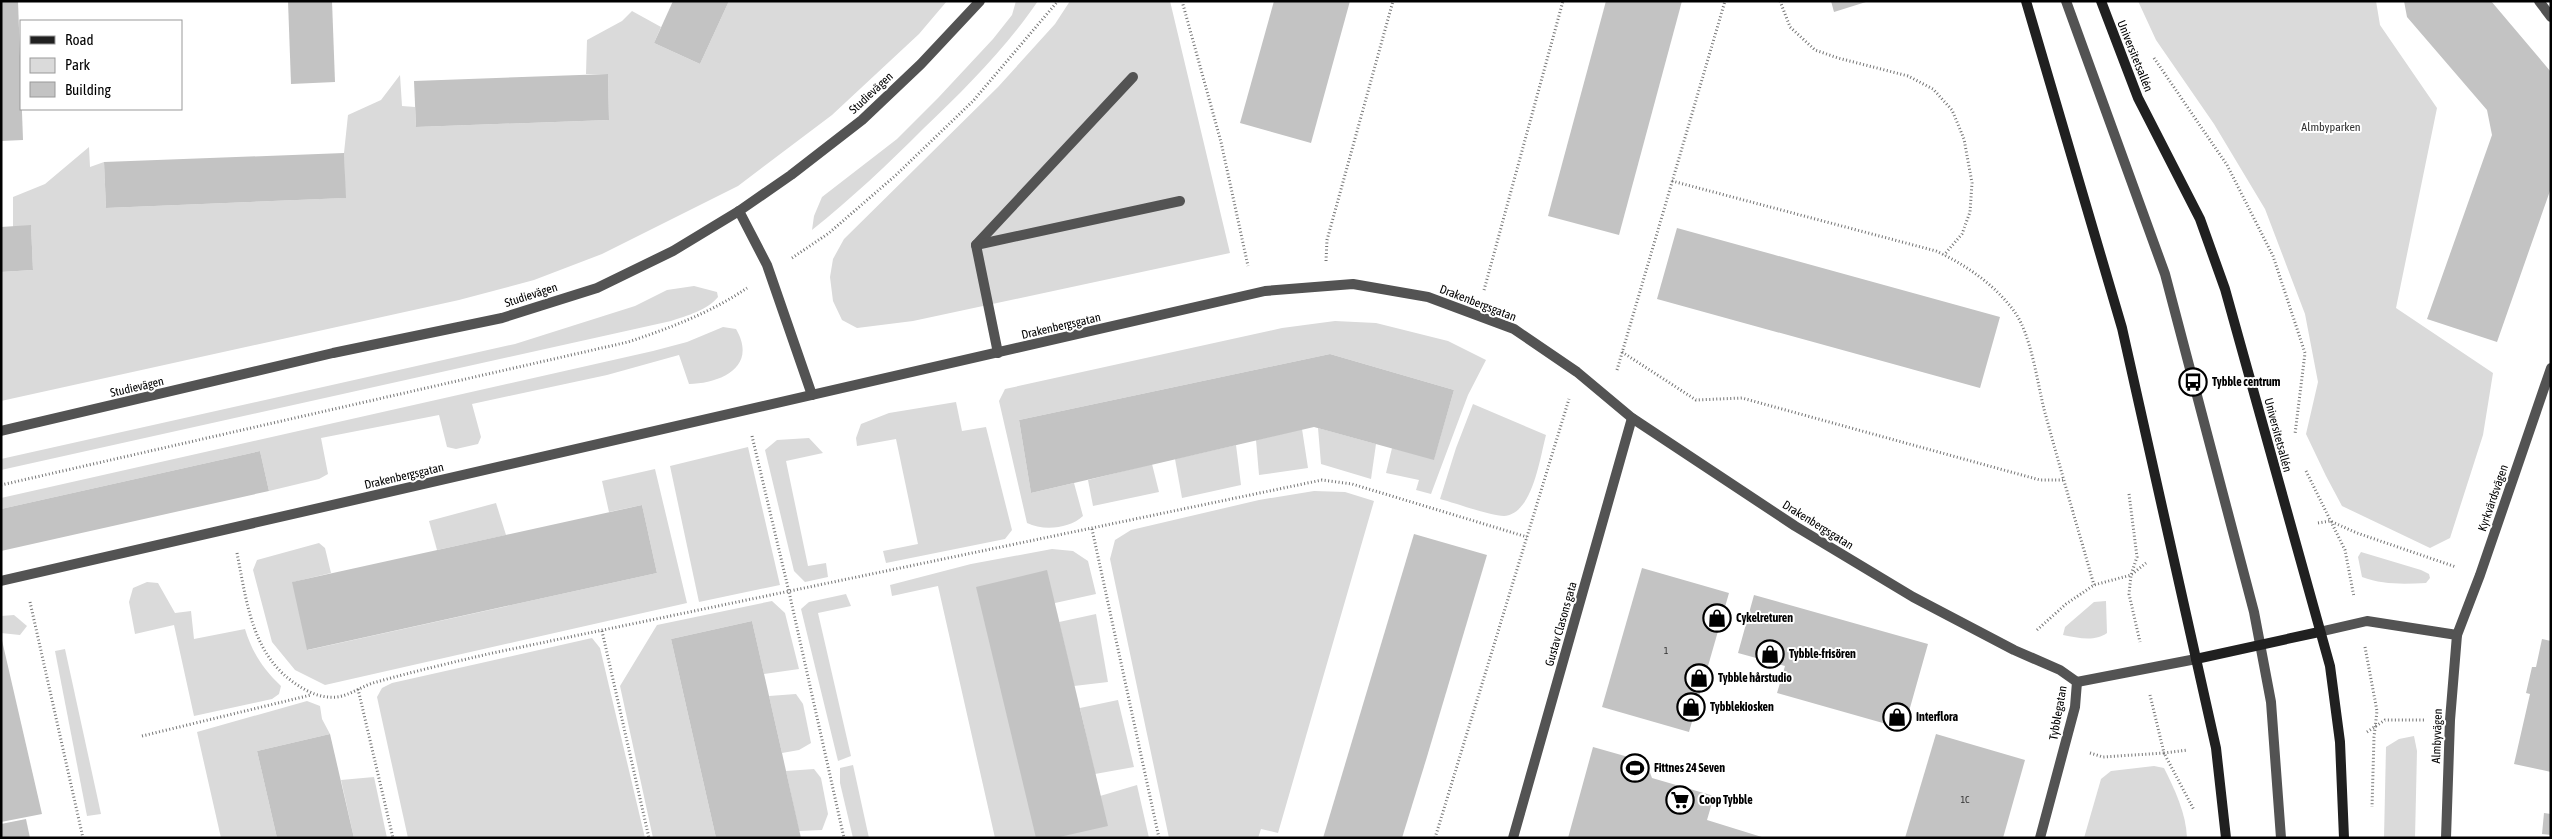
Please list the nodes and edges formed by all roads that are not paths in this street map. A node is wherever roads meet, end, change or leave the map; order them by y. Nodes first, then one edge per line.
1 (980, 1) edge
2 (2026, 1) edge
3 (2066, 1) edge
4 (2101, 1) edge
5 (2539, 1) edge
6 (2551, 17) edge
7 (1133, 77) dead end
8 (1180, 201) dead end
9 (739, 211) junction
10 (976, 245) junction
11 (998, 353) junction
12 (2551, 368) edge
13 (812, 395) junction
14 (1632, 418) junction
15 (1, 431) edge
16 (1, 581) edge
17 (2319, 632) junction
18 (2457, 635) junction
19 (2260, 645) junction
20 (2196, 660) junction
21 (2076, 682) junction
22 (1513, 838) edge
23 (2040, 838) edge
24 (2226, 838) edge
25 (2281, 838) edge
26 (2344, 838) edge
27 (2446, 838) edge

1 - 9 street, Studievägen
2 - 20 main road
3 - 19 street
4 - 17 main road, Universitetsallén
5 - 6 street
7 - 10 street
8 - 10 street
9 - 13 street
9 - 15 street, Studievägen
10 - 11 street
11 - 13 street, Drakenbergsgatan
11 - 14 street, Drakenbergsgatan
12 - 18 street, Kyrkvärdsvägen
13 - 16 street, Drakenbergsgatan
14 - 21 street, Drakenbergsgatan
14 - 22 street, Gustav Clasons gata
17 - 18 street
17 - 19 main road
17 - 26 main road, Universitetsallén
18 - 27 street, Almbyvägen
19 - 20 main road
19 - 25 street
20 - 21 street, Tybblegatan
20 - 24 main road
21 - 23 street, Tybblegatan

